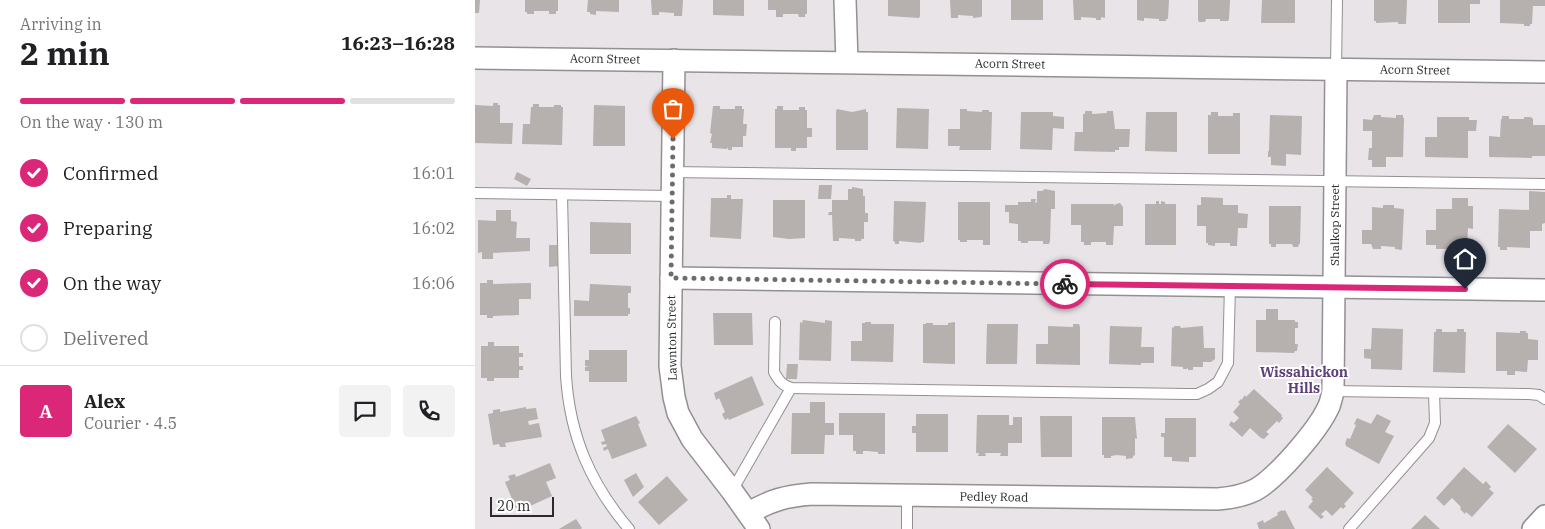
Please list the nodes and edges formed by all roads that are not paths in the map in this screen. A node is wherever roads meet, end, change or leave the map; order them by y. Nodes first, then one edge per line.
1 (845, 0) edge
2 (1337, 0) edge
3 (475, 58) edge
4 (674, 60) junction
5 (847, 62) junction
6 (1336, 69) junction
7 (1545, 72) edge
8 (672, 172) junction
9 (1335, 181) junction
10 (1545, 184) edge
11 (475, 193) edge
12 (562, 194) junction
13 (672, 196) junction
14 (671, 278) junction
15 (1230, 286) junction
16 (1334, 287) junction
17 (1545, 290) edge
18 (775, 322) dead end
19 (791, 388) junction
20 (1333, 391) junction
21 (1434, 394) junction
22 (1545, 399) edge
23 (732, 491) junction
24 (1243, 495) joint
25 (907, 496) junction
26 (1545, 516) edge
27 (754, 521) edge
28 (629, 529) edge
29 (907, 529) edge
30 (1349, 529) edge
31 (1533, 529) edge

1 - 5 street
2 - 6 lane
3 - 4 street, Acorn Street
4 - 5 street, Acorn Street
4 - 8 street, Lawnton Street
5 - 6 street, Acorn Street
6 - 7 street, Acorn Street
6 - 9 street, Shalkop Street
8 - 9 lane
8 - 13 street, Lawnton Street
9 - 10 lane
9 - 16 street, Shalkop Street
11 - 12 lane
12 - 13 lane
12 - 28 lane
13 - 14 street, Lawnton Street
14 - 15 street
14 - 23 street, Lawnton Street
15 - 16 street
15 - 19 lane
16 - 17 street
16 - 20 street, Shalkop Street
18 - 19 lane
19 - 23 lane
20 - 21 lane
20 - 24 street, Shalkop Street
21 - 22 lane
21 - 30 lane
23 - 27 street, Lawnton Street
24 - 25 street, Pedley Road
25 - 27 street, Pedley Road
25 - 29 lane
26 - 31 street

